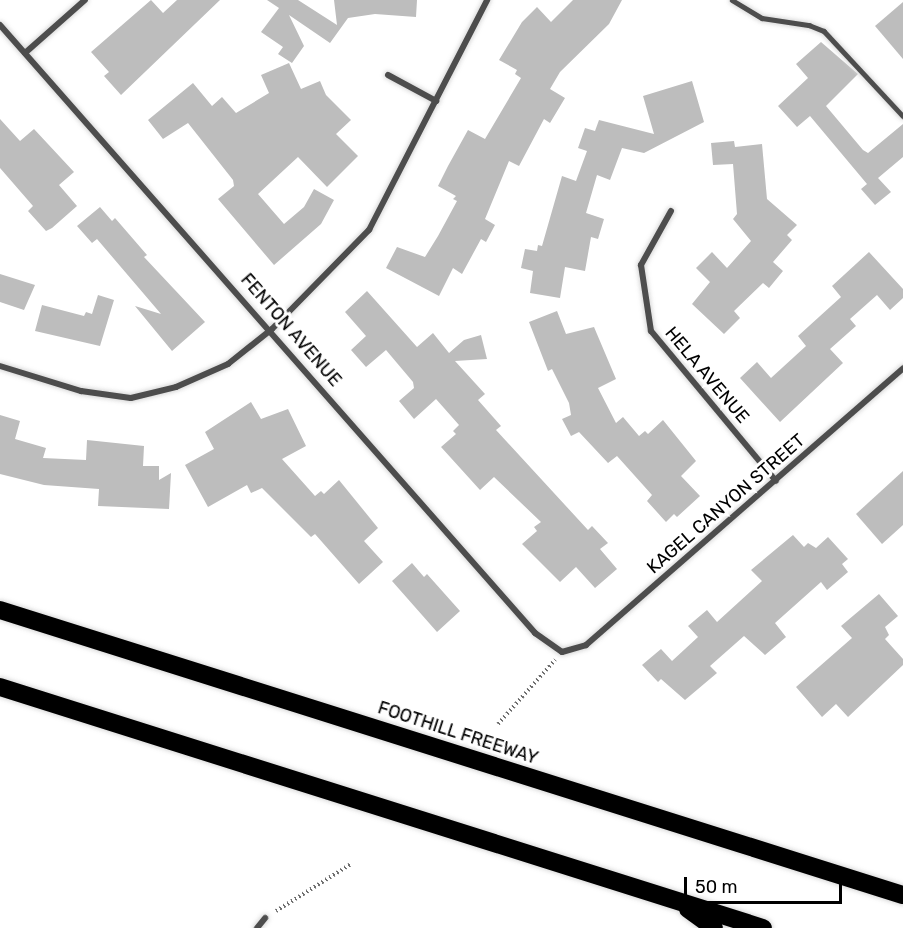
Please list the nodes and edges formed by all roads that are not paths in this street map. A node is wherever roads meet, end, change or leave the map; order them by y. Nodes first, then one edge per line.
1 (85, 0) edge
2 (487, 0) edge
3 (732, 0) edge
4 (0, 25) edge
5 (25, 53) junction
6 (388, 75) dead end
7 (436, 101) junction
8 (903, 116) edge
9 (671, 211) dead end
10 (272, 330) junction
11 (0, 366) edge
12 (903, 368) edge
13 (776, 481) junction
14 (0, 610) edge
15 (562, 652) joint
16 (0, 687) edge
17 (903, 895) edge
18 (677, 901) junction
19 (265, 918) road end
20 (257, 928) edge
21 (714, 928) edge
22 (763, 928) edge

1 - 5 street
2 - 7 street
3 - 8 lane
4 - 5 street, FENTON AVENUE
5 - 10 street, FENTON AVENUE
6 - 7 street
7 - 10 street
9 - 13 street, HELA AVENUE
10 - 11 street
10 - 15 street, FENTON AVENUE
12 - 13 street, KAGEL CANYON STREET
13 - 15 street, KAGEL CANYON STREET
14 - 17 highway, FOOTHILL FREEWAY
16 - 18 highway
18 - 21 highway
18 - 22 highway
19 - 20 street

